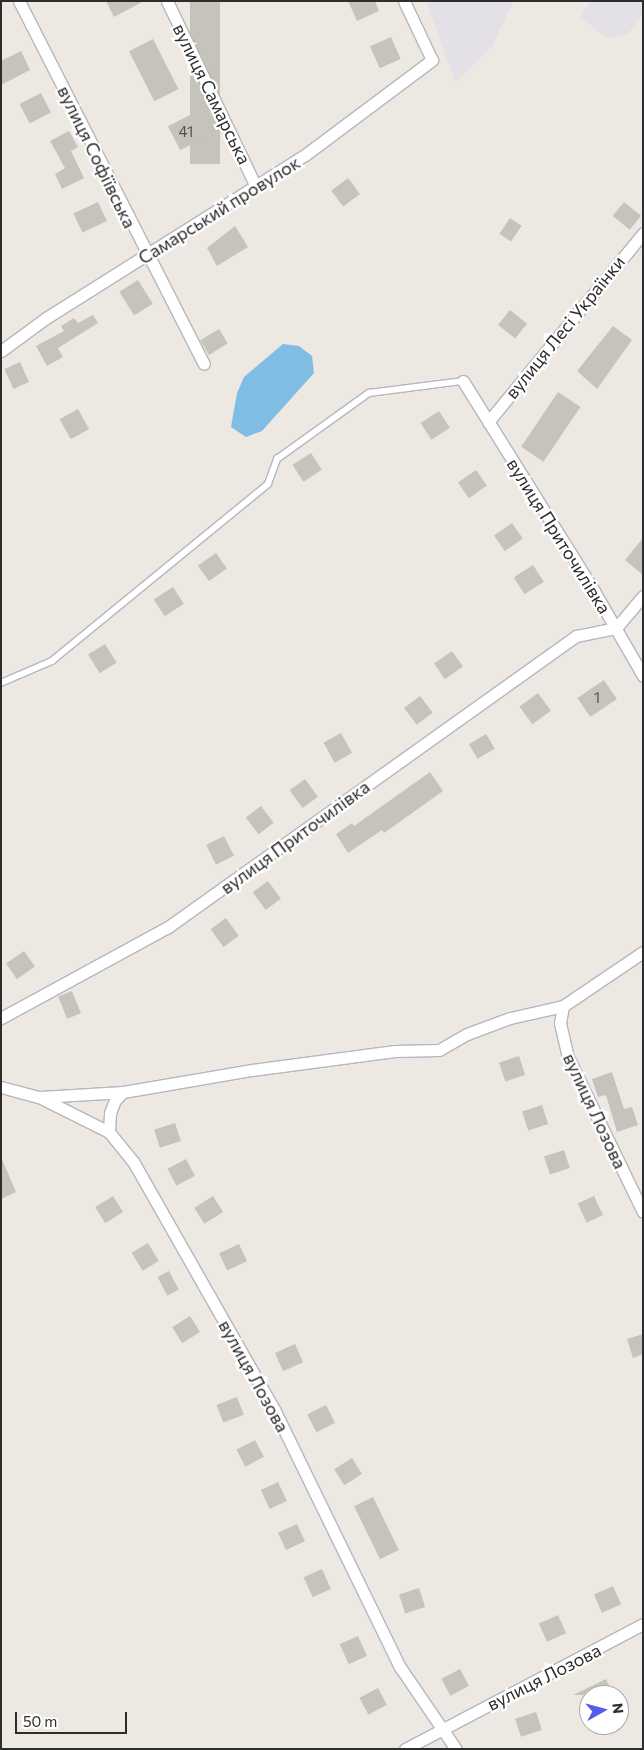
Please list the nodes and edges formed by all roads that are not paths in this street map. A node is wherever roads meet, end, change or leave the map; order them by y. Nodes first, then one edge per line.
1 (19, 1) edge
2 (167, 1) edge
3 (404, 1) edge
4 (256, 187) junction
5 (643, 233) edge
6 (146, 256) junction
7 (1, 351) edge
8 (204, 364) dead end
9 (462, 382) joint
10 (488, 422) junction
11 (643, 596) edge
12 (616, 628) junction
13 (643, 676) edge
14 (1, 683) edge
15 (643, 952) edge
16 (563, 1006) junction
17 (1, 1018) edge
18 (1, 1087) edge
19 (123, 1092) junction
20 (39, 1097) junction
21 (109, 1132) junction
22 (643, 1212) edge
23 (643, 1624) edge
24 (444, 1729) junction
25 (405, 1749) edge
26 (456, 1749) edge

1 - 6 street, вулиця Софіївська
2 - 4 street, вулиця Самарська
3 - 4 street, Самарський провулок
4 - 6 street, Самарський провулок
5 - 10 street, вулиця Лесі Українки
6 - 7 street, Самарський провулок
6 - 8 street, вулиця Софіївська
9 - 10 street, вулиця Приточилівка
9 - 14 lane, вулиця Приточилівка
10 - 12 street, вулиця Приточилівка
11 - 12 street
12 - 13 street
12 - 17 street, вулиця Приточилівка
15 - 16 street
16 - 19 street
16 - 22 street, вулиця Лозова
18 - 20 street, вулиця Лозова
19 - 20 street
19 - 21 street
20 - 21 street, вулиця Лозова
21 - 24 street, вулиця Лозова
23 - 24 street, вулиця Лозова
24 - 25 street, вулиця Лозова
24 - 26 street, вулиця Лозова

